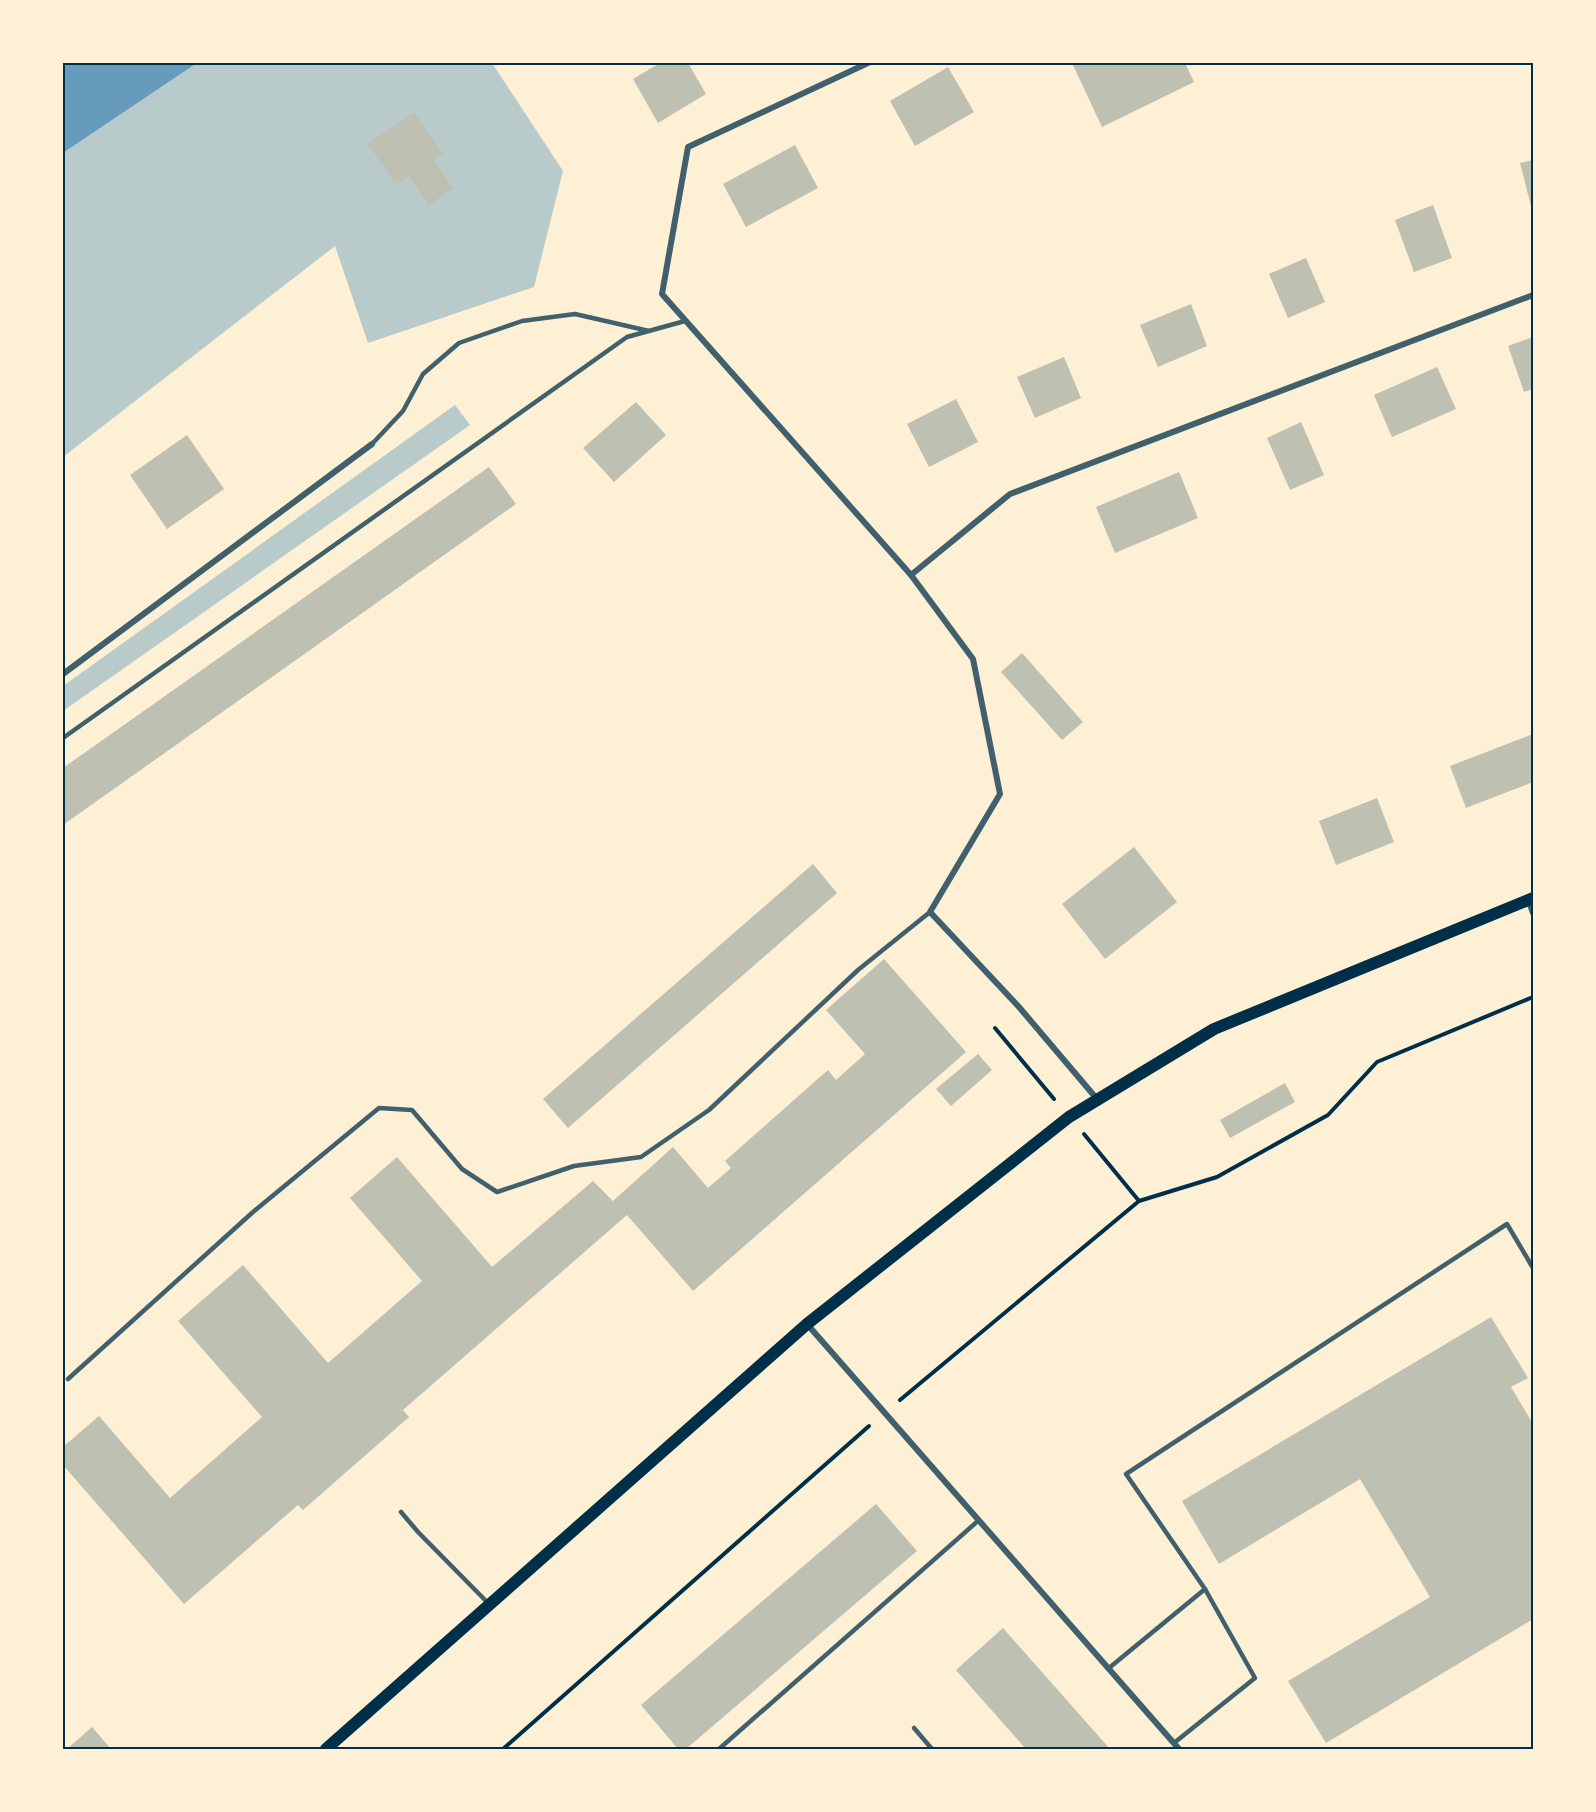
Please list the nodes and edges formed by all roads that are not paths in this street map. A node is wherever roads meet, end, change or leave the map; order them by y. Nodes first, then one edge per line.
1 (868, 63) edge
2 (1533, 295) edge
3 (685, 321) junction
4 (649, 331) junction
5 (372, 444) joint
6 (911, 575) junction
7 (63, 674) edge
8 (63, 738) edge
9 (1531, 898) edge
10 (930, 912) junction
11 (1533, 913) edge
12 (1097, 1100) junction
13 (1533, 1268) edge
14 (807, 1324) junction
15 (68, 1379) dead end
16 (401, 1512) dead end
17 (979, 1520) junction
18 (1205, 1589) junction
19 (490, 1604) junction
20 (1109, 1668) junction
21 (914, 1728) dead end
22 (1174, 1743) junction
23 (326, 1749) edge
24 (719, 1749) edge
25 (932, 1749) edge
26 (1179, 1749) edge

1 - 3 street
2 - 6 street
3 - 4 lane
3 - 6 street
4 - 5 lane
4 - 8 lane
5 - 7 street
6 - 10 street
9 - 11 street
9 - 12 main road
10 - 12 street
10 - 15 lane
12 - 14 main road
13 - 18 lane
14 - 17 street
14 - 19 main road
16 - 19 lane
17 - 20 street
17 - 24 lane
18 - 20 lane
18 - 22 lane
19 - 23 main road
20 - 22 street
21 - 25 lane
22 - 26 street

